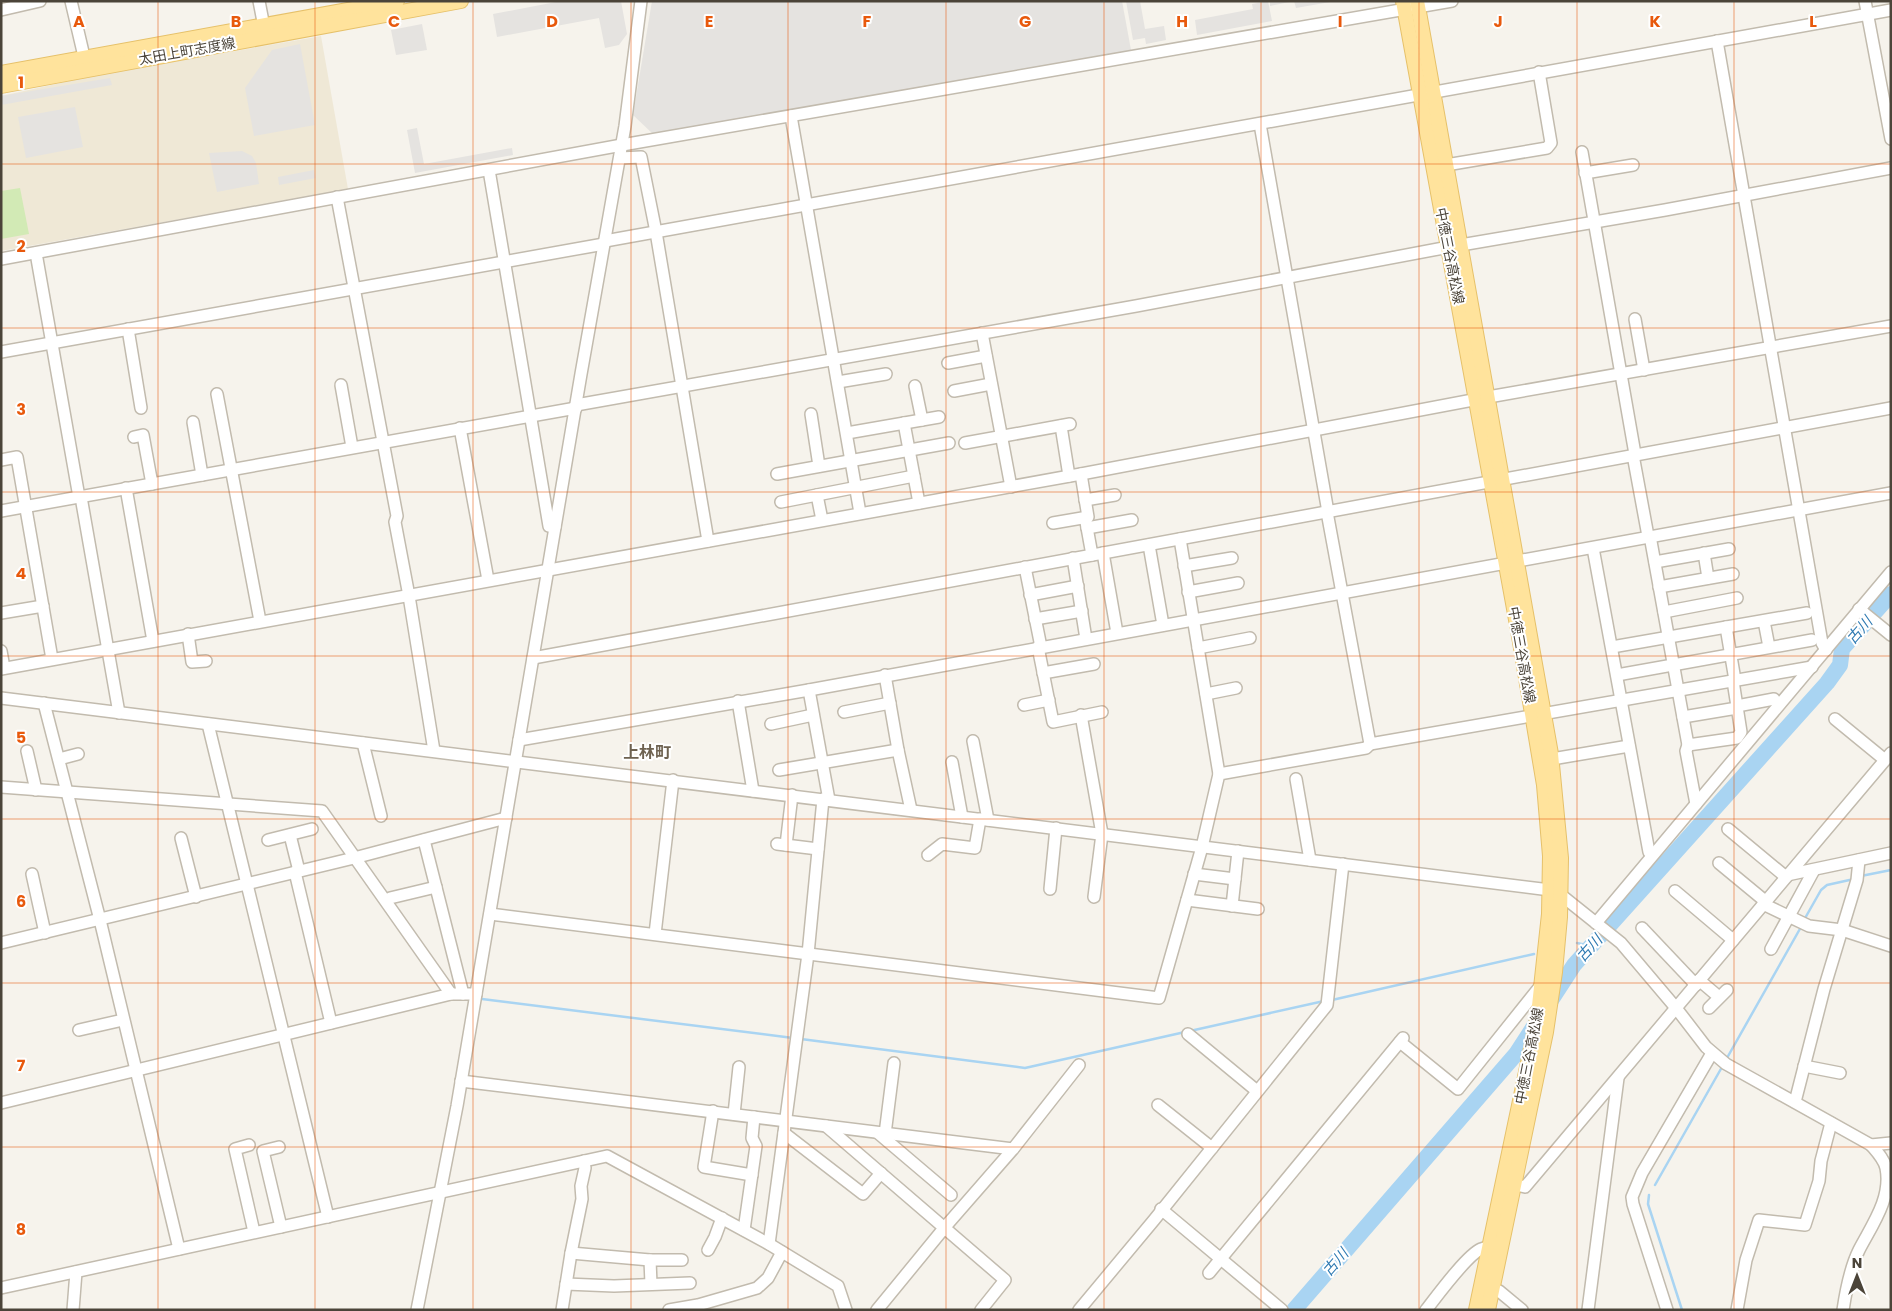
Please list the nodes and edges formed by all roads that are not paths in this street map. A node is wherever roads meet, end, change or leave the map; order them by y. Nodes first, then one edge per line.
1 (40, 1) edge
2 (71, 1) edge
3 (259, 1) edge
4 (397, 1) edge
5 (461, 1) edge
6 (641, 1) edge
7 (1452, 1) edge
8 (1865, 1) edge
9 (1411, 5) edge
10 (1, 10) edge
11 (1891, 10) edge
12 (1867, 14) junction
13 (265, 31) junction
14 (1716, 41) junction
15 (85, 63) junction
16 (1539, 72) junction
17 (1, 73) edge
18 (1, 86) edge
19 (1434, 91) junction
20 (1420, 94) junction
21 (791, 116) junction
22 (1260, 124) junction
23 (1891, 139) edge
24 (622, 145) junction
25 (1582, 152) dead end
26 (620, 158) junction
27 (1446, 165) junction
28 (1633, 165) dead end
29 (1891, 168) edge
30 (489, 170) junction
31 (1585, 173) junction
32 (1743, 194) junction
33 (337, 198) junction
34 (806, 206) junction
35 (1593, 222) junction
36 (656, 232) junction
37 (604, 242) junction
38 (1455, 245) junction
39 (36, 253) junction
40 (1, 259) edge
41 (504, 261) junction
42 (1287, 278) junction
43 (354, 288) junction
44 (1635, 319) dead end
45 (1891, 326) edge
46 (128, 329) junction
47 (982, 333) junction
48 (51, 343) junction
49 (1770, 348) junction
50 (1, 352) edge
51 (986, 356) junction
52 (834, 359) junction
53 (948, 362) dead end
54 (1644, 370) junction
55 (886, 374) dead end
56 (1621, 374) junction
57 (838, 382) junction
58 (991, 384) junction
59 (340, 385) dead end
60 (681, 386) junction
61 (915, 386) dead end
62 (954, 391) dead end
63 (217, 394) dead end
64 (1482, 399) junction
65 (576, 406) junction
66 (141, 408) dead end
67 (1891, 408) edge
68 (811, 414) dead end
69 (530, 416) junction
70 (939, 417) dead end
71 (922, 420) junction
72 (193, 422) dead end
73 (904, 423) junction
74 (1784, 427) junction
75 (460, 428) junction
76 (1314, 432) junction
77 (847, 433) junction
78 (134, 437) dead end
79 (1001, 437) junction
80 (384, 441) junction
81 (949, 443) dead end
82 (964, 444) dead end
83 (352, 447) junction
84 (909, 450) junction
85 (1634, 455) junction
86 (1, 460) edge
87 (852, 460) junction
88 (819, 466) junction
89 (230, 470) junction
90 (777, 474) dead end
91 (202, 475) junction
92 (1075, 475) junction
93 (914, 476) junction
94 (1497, 480) junction
95 (152, 484) junction
96 (856, 487) junction
97 (1010, 487) junction
98 (126, 488) junction
99 (1891, 493) edge
100 (817, 495) junction
101 (1115, 495) dead end
102 (80, 497) junction
103 (1085, 500) junction
104 (781, 502) dead end
105 (919, 503) junction
106 (25, 506) junction
107 (1800, 510) junction
108 (1, 511) edge
109 (1327, 512) junction
110 (860, 514) junction
111 (822, 520) junction
112 (1132, 520) dead end
113 (1053, 523) dead end
114 (1086, 523) junction
115 (555, 527) junction
116 (1649, 536) junction
117 (1180, 539) junction
118 (708, 540) junction
119 (1149, 545) junction
120 (1593, 548) junction
121 (1729, 549) dead end
122 (1704, 553) junction
123 (1097, 554) junction
124 (1073, 558) junction
125 (1232, 558) dead end
126 (1511, 561) junction
127 (1654, 562) junction
128 (1184, 566) junction
129 (1025, 567) junction
130 (548, 569) junction
131 (1891, 572) edge
132 (1733, 574) dead end
133 (1708, 578) junction
134 (488, 580) junction
135 (1238, 583) dead end
136 (1078, 586) junction
137 (1659, 586) junction
138 (1188, 592) junction
139 (1341, 593) junction
140 (1030, 595) junction
141 (410, 596) junction
142 (1737, 598) dead end
143 (42, 606) junction
144 (1860, 609) junction
145 (1082, 611) junction
146 (1664, 612) junction
147 (1, 613) edge
148 (1807, 613) dead end
149 (1035, 619) junction
150 (1193, 619) junction
151 (1764, 621) junction
152 (260, 622) junction
153 (1163, 625) junction
154 (1726, 627) junction
155 (1886, 631) edge
156 (1117, 633) junction
157 (188, 634) junction
158 (1250, 638) dead end
159 (1668, 638) junction
160 (1086, 639) junction
161 (1812, 640) dead end
162 (153, 641) junction
163 (1039, 647) junction
164 (1612, 647) junction
165 (1769, 647) junction
166 (1198, 648) junction
167 (108, 649) junction
168 (1826, 650) junction
169 (1, 651) edge
170 (1730, 654) junction
171 (533, 658) junction
172 (52, 659) junction
173 (206, 661) dead end
174 (1094, 664) dead end
175 (1673, 664) junction
176 (1812, 667) junction
177 (3, 668) edge
178 (1043, 673) junction
179 (885, 675) junction
180 (1617, 675) junction
181 (1734, 681) junction
182 (1236, 688) dead end
183 (809, 690) junction
184 (1678, 691) junction
185 (1206, 694) junction
186 (1, 698) edge
187 (1048, 700) junction
188 (1774, 700) dead end
189 (738, 701) junction
190 (1622, 701) junction
191 (890, 703) junction
192 (44, 704) junction
193 (1024, 705) dead end
194 (1737, 707) junction
195 (844, 712) dead end
196 (1102, 712) dead end
197 (119, 713) junction
198 (1538, 714) junction
199 (813, 716) junction
200 (1081, 716) junction
201 (1683, 717) junction
202 (1835, 719) dead end
203 (208, 724) junction
204 (771, 724) dead end
205 (519, 740) junction
206 (973, 741) dead end
207 (364, 743) junction
208 (1370, 744) junction
209 (1688, 745) junction
210 (1630, 746) junction
211 (898, 750) junction
212 (27, 751) dead end
213 (434, 752) junction
214 (78, 754) dead end
215 (1888, 756) edge
216 (59, 759) junction
217 (1552, 760) junction
218 (516, 761) junction
219 (822, 762) junction
220 (952, 762) dead end
221 (779, 770) dead end
222 (1219, 774) junction
223 (1296, 779) dead end
224 (673, 780) junction
225 (1, 787) edge
226 (36, 790) junction
227 (753, 790) junction
228 (68, 793) junction
229 (792, 795) junction
230 (826, 800) junction
231 (229, 804) junction
232 (1696, 804) junction
233 (911, 810) junction
234 (381, 816) dead end
235 (962, 817) junction
236 (506, 818) junction
237 (984, 819) junction
238 (1056, 828) junction
239 (312, 829) dead end
240 (1728, 829) dead end
241 (1102, 834) junction
242 (290, 835) junction
243 (181, 838) dead end
244 (268, 840) dead end
245 (424, 840) junction
246 (1202, 846) junction
247 (818, 849) junction
248 (1238, 851) junction
249 (1649, 852) dead end
250 (1891, 853) edge
251 (928, 854) dead end
252 (354, 858) junction
253 (1310, 860) junction
254 (1859, 860) junction
255 (1719, 863) dead end
256 (1344, 864) junction
257 (1814, 870) junction
258 (297, 872) junction
259 (32, 874) dead end
260 (1194, 874) junction
261 (1787, 876) junction
262 (1235, 879) junction
263 (248, 884) junction
264 (436, 887) junction
265 (1050, 889) dead end
266 (1675, 891) dead end
267 (1556, 892) junction
268 (196, 897) junction
269 (1094, 897) dead end
270 (390, 898) dead end
271 (1187, 900) junction
272 (1764, 903) junction
273 (1232, 906) junction
274 (1258, 909) dead end
275 (490, 914) junction
276 (1788, 917) junction
277 (100, 920) junction
278 (1598, 924) junction
279 (1642, 928) dead end
280 (1842, 930) junction
281 (45, 933) junction
282 (655, 934) junction
283 (1733, 940) junction
284 (1, 943) edge
285 (1891, 946) edge
286 (1771, 949) dead end
287 (808, 954) junction
288 (1698, 982) junction
289 (1542, 985) junction
290 (451, 994) junction
291 (463, 994) junction
292 (476, 994) junction
293 (1676, 1008) junction
294 (1709, 1008) dead end
295 (123, 1020) junction
296 (331, 1023) junction
297 (79, 1030) dead end
298 (1188, 1034) dead end
299 (284, 1035) junction
300 (1712, 1053) junction
301 (894, 1063) dead end
302 (1079, 1065) dead end
303 (1804, 1066) junction
304 (739, 1067) dead end
305 (135, 1071) junction
306 (1840, 1073) dead end
307 (1618, 1078) junction
308 (461, 1081) junction
309 (1257, 1092) junction
310 (1795, 1102) junction
311 (1, 1103) edge
312 (1158, 1105) dead end
313 (713, 1111) junction
314 (734, 1114) junction
315 (754, 1117) junction
316 (1831, 1122) junction
317 (826, 1126) junction
318 (784, 1127) junction
319 (881, 1133) junction
320 (1891, 1143) edge
321 (249, 1145) dead end
322 (1871, 1145) junction
323 (279, 1147) dead end
324 (1212, 1148) junction
325 (1013, 1149) junction
326 (580, 1162) junction
327 (881, 1173) junction
328 (752, 1175) junction
329 (1508, 1183) junction
330 (441, 1192) junction
331 (951, 1195) dead end
332 (1158, 1214) junction
333 (328, 1217) junction
334 (722, 1218) junction
335 (281, 1226) junction
336 (945, 1227) junction
337 (744, 1230) junction
338 (254, 1232) junction
339 (769, 1244) junction
340 (1495, 1248) junction
341 (179, 1249) junction
342 (708, 1250) dead end
343 (782, 1252) junction
344 (571, 1253) junction
345 (650, 1260) junction
346 (682, 1260) dead end
347 (1220, 1260) junction
348 (76, 1272) junction
349 (1209, 1273) dead end
350 (690, 1283) dead end
351 (566, 1284) junction
352 (651, 1284) junction
353 (1, 1288) edge
354 (1492, 1289) junction
355 (698, 1307) edge
356 (1280, 1308) edge
357 (73, 1310) edge
358 (417, 1310) edge
359 (562, 1310) edge
360 (669, 1310) edge
361 (846, 1310) edge
362 (877, 1310) edge
363 (981, 1310) edge
364 (1078, 1310) edge
365 (1426, 1310) edge
366 (1476, 1310) edge
367 (1488, 1310) edge
368 (1522, 1310) edge
369 (1588, 1310) edge
370 (1667, 1310) edge
371 (1737, 1310) edge
372 (1843, 1310) edge

1 - 10 street
2 - 15 street
3 - 13 street
4 - 13 main road, 太田上町志度線
5 - 13 main road, 太田上町志度線
6 - 24 street
7 - 9 street
8 - 12 street
9 - 19 main road, 中徳三谷高松線
9 - 20 main road, 中徳三谷高松線
9 - 21 street
11 - 12 street
12 - 14 street
12 - 23 street
13 - 15 main road, 太田上町志度線
14 - 16 street
14 - 32 street
15 - 17 main road, 太田上町志度線
15 - 18 main road, 太田上町志度線
16 - 19 street
16 - 27 street
19 - 20 street
19 - 27 main road, 中徳三谷高松線
20 - 22 street
20 - 38 main road, 中徳三谷高松線
21 - 24 street
21 - 34 street
22 - 34 street
22 - 42 street
24 - 26 street
24 - 30 street
25 - 31 street
26 - 36 street
26 - 37 street
27 - 38 main road, 中徳三谷高松線
28 - 31 street
29 - 32 street
30 - 33 street
30 - 41 street
31 - 35 street
32 - 35 street
32 - 49 street
33 - 39 street
33 - 43 street
34 - 36 street
34 - 52 street
35 - 38 street
35 - 56 street
36 - 37 street
36 - 60 street
37 - 41 street
37 - 65 street
38 - 42 street
38 - 64 main road, 中徳三谷高松線
39 - 40 street
39 - 48 street
41 - 43 street
41 - 69 street
42 - 47 street
42 - 76 street
43 - 46 street
43 - 80 street
44 - 54 street
45 - 49 street
46 - 48 street
46 - 66 street
47 - 51 street
47 - 52 street
48 - 50 street
48 - 102 street
49 - 54 street
49 - 74 street
51 - 53 street
51 - 58 street
52 - 57 street
52 - 60 street
54 - 56 street
55 - 57 street
56 - 64 street
56 - 85 street
57 - 77 street
58 - 62 street
58 - 79 street
59 - 83 street
60 - 65 street
60 - 118 street
61 - 71 street
63 - 89 street
64 - 76 street
64 - 94 main road, 中徳三谷高松線
65 - 69 street
65 - 115 street
67 - 74 street
68 - 88 street
69 - 75 street
69 - 115 street
70 - 71 street
71 - 73 street
72 - 91 street
73 - 77 street
73 - 84 street
74 - 85 street
74 - 107 street
75 - 80 street
75 - 134 street
76 - 92 street
76 - 109 street
77 - 87 street
78 - 95 street
79 - 82 street
79 - 92 street
79 - 97 street
80 - 83 street
80 - 141 street
81 - 84 street
83 - 89 street
84 - 87 street
84 - 93 street
85 - 94 street
85 - 116 street
86 - 106 street
87 - 88 street
87 - 96 street
88 - 90 street
89 - 91 street
89 - 152 street
91 - 95 street
92 - 97 street
92 - 103 street
93 - 96 street
93 - 105 street
94 - 109 street
94 - 126 main road, 中徳三谷高松線
95 - 98 street
96 - 100 street
96 - 110 street
97 - 105 street
98 - 102 street
98 - 162 street
99 - 107 street
100 - 104 street
100 - 111 street
101 - 103 street
102 - 106 street
102 - 167 street
103 - 114 street
105 - 110 street
106 - 108 street
106 - 143 street
107 - 116 street
107 - 168 street
109 - 117 street
109 - 139 street
110 - 111 street
111 - 118 street
112 - 114 street
113 - 114 street
114 - 123 street
115 - 130 street
116 - 120 street
116 - 127 street
117 - 119 street
117 - 128 street
118 - 130 street
119 - 123 street
119 - 153 street
120 - 126 street
120 - 164 street
121 - 122 street
122 - 127 street
122 - 133 street
123 - 124 street
123 - 156 street
124 - 129 street
124 - 136 street
125 - 128 street
126 - 139 street
126 - 198 main road, 中徳三谷高松線
127 - 137 street
128 - 138 street
129 - 140 street
129 - 171 street
130 - 134 street
130 - 171 street
131 - 144 street
132 - 133 street
133 - 137 street
134 - 141 street
135 - 138 street
136 - 140 street
136 - 145 street
137 - 146 street
138 - 150 street
139 - 150 street
139 - 208 street
140 - 149 street
141 - 152 street
141 - 213 street
142 - 146 street
143 - 147 street
143 - 172 street
144 - 155 street
144 - 168 street
145 - 149 street
145 - 160 street
146 - 159 street
148 - 151 street
149 - 163 street
150 - 153 street
150 - 166 street
151 - 154 street
151 - 165 street
152 - 157 street
153 - 156 street
154 - 159 street
154 - 170 street
156 - 160 street
157 - 162 street
157 - 173 street
158 - 166 street
159 - 164 street
159 - 175 street
160 - 163 street
161 - 165 street
162 - 167 street
163 - 178 street
163 - 179 street
164 - 180 street
165 - 170 street
166 - 185 street
167 - 172 street
167 - 197 street
168 - 176 street
169 - 177 street
170 - 175 street
170 - 181 street
171 - 205 street
172 - 177 street
174 - 178 street
175 - 180 street
175 - 184 street
176 - 181 street
176 - 232 street
178 - 187 street
179 - 183 street
179 - 191 street
180 - 190 street
181 - 184 street
181 - 194 street
182 - 185 street
183 - 189 street
183 - 199 street
184 - 190 street
184 - 201 street
185 - 222 street
186 - 192 street
187 - 193 street
187 - 200 street
188 - 194 street
189 - 205 street
189 - 227 street
190 - 198 street
190 - 210 street
191 - 195 street
191 - 211 street
192 - 197 street
192 - 216 street
194 - 201 street
194 - 209 street
196 - 200 street
197 - 203 street
198 - 208 street
198 - 217 main road, 中徳三谷高松線
198 - 267 main road, 中徳三谷高松線
199 - 204 street
199 - 219 street
200 - 241 street
201 - 209 street
202 - 215 street
203 - 207 street
203 - 231 street
205 - 218 street
206 - 237 street
207 - 213 street
207 - 234 street
208 - 222 street
209 - 232 street
210 - 217 street
210 - 249 street
211 - 219 street
211 - 233 street
212 - 226 street
213 - 218 street
214 - 216 street
215 - 261 street
216 - 228 street
217 - 267 main road, 中徳三谷高松線
218 - 224 street
218 - 236 street
219 - 221 street
219 - 230 street
220 - 235 street
222 - 246 street
223 - 253 street
224 - 227 street
224 - 282 street
225 - 226 street
226 - 228 street
227 - 229 street
228 - 231 street
228 - 277 street
229 - 230 street
229 - 247 street
230 - 233 street
230 - 247 street
231 - 252 street
231 - 263 street
232 - 278 street
233 - 235 street
235 - 237 street
236 - 245 street
236 - 275 street
237 - 238 street
237 - 251 street
238 - 241 street
238 - 265 street
239 - 242 street
240 - 261 street
241 - 246 street
241 - 269 street
242 - 244 street
242 - 258 street
243 - 268 street
245 - 252 street
245 - 264 street
246 - 248 street
246 - 260 street
247 - 287 street
248 - 253 street
248 - 262 street
250 - 254 street
252 - 258 street
252 - 290 street
253 - 256 street
254 - 257 street
254 - 280 street
255 - 272 street
256 - 267 street
256 - 309 street
257 - 261 street
257 - 276 street
258 - 263 street
258 - 296 street
259 - 281 street
260 - 262 street
260 - 271 street
261 - 272 street
262 - 273 street
263 - 268 street
263 - 299 street
264 - 270 street
264 - 291 street
266 - 283 street
267 - 278 street
267 - 289 main road, 中徳三谷高松線
267 - 329 main road, 中徳三谷高松線
268 - 277 street
271 - 273 street
271 - 287 street
272 - 276 street
272 - 283 street
273 - 274 street
275 - 282 street
275 - 292 street
276 - 280 street
276 - 286 street
277 - 281 street
277 - 295 street
278 - 293 street
279 - 288 street
280 - 285 street
280 - 303 street
281 - 284 street
282 - 287 street
283 - 288 street
287 - 318 street
288 - 293 street
288 - 294 street
289 - 329 main road, 中徳三谷高松線
289 - 347 street
290 - 291 street
290 - 296 street
291 - 292 street
292 - 308 street
293 - 300 street
293 - 307 street
295 - 297 street
295 - 305 street
296 - 299 street
298 - 309 street
299 - 305 street
299 - 333 street
300 - 310 street
300 - 370 street
301 - 319 street
302 - 325 street
303 - 306 street
303 - 310 street
304 - 314 street
305 - 311 street
305 - 341 street
307 - 329 street
307 - 369 street
308 - 313 street
308 - 330 street
309 - 324 street
310 - 316 street
312 - 324 street
313 - 314 street
313 - 328 street
314 - 315 street
315 - 318 street
315 - 328 street
316 - 322 street
316 - 371 street
317 - 318 street
317 - 319 street
317 - 327 street
318 - 327 street
318 - 339 street
319 - 325 street
319 - 331 street
320 - 322 street
321 - 338 street
322 - 372 street
323 - 335 street
324 - 332 street
325 - 336 street
326 - 330 street
326 - 334 street
326 - 344 street
327 - 336 street
328 - 337 street
329 - 340 main road, 中徳三谷高松線
330 - 333 street
330 - 358 street
332 - 347 street
332 - 364 street
333 - 335 street
334 - 337 street
334 - 342 street
335 - 338 street
336 - 362 street
336 - 363 street
337 - 339 street
338 - 341 street
339 - 343 street
340 - 354 main road, 中徳三谷高松線
340 - 365 street
340 - 366 main road, 中徳三谷高松線
341 - 348 street
343 - 355 street
343 - 361 street
344 - 345 street
344 - 351 street
345 - 346 street
345 - 352 street
347 - 349 street
347 - 356 street
348 - 353 street
348 - 357 street
350 - 352 street
351 - 352 street
351 - 359 street
354 - 367 main road, 中徳三谷高松線
354 - 368 street
355 - 360 street

